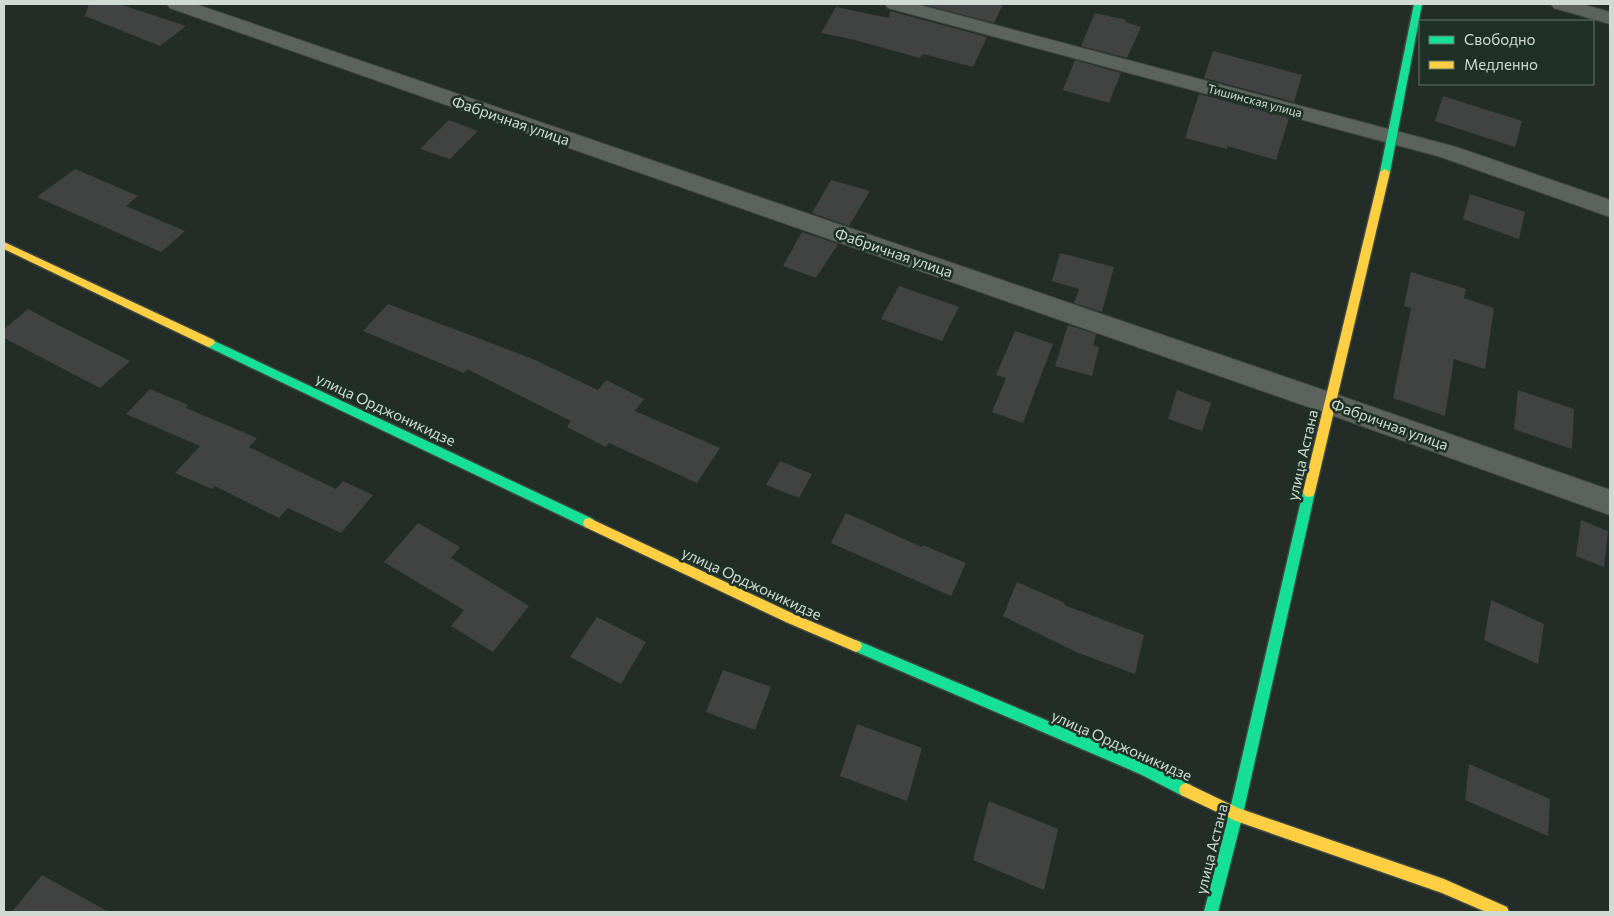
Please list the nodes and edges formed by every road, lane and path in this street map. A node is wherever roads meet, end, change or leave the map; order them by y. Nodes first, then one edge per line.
1 (177, 4) edge
2 (895, 4) edge
3 (1418, 4) edge
4 (1561, 4) edge
5 (1610, 18) edge
6 (1393, 136) junction
7 (1610, 209) edge
8 (4, 244) edge
9 (1329, 403) junction
10 (1610, 503) edge
11 (1236, 814) junction
12 (1211, 912) edge
13 (1502, 912) edge

1 - 9 street, Фабричная улица
2 - 6 street, Тишинская улица
3 - 6 street, улица Астана
4 - 5 street
6 - 7 street, Тишинская улица
6 - 9 street, улица Астана
8 - 11 street, улица Орджоникидзе
9 - 10 street, Фабричная улица
9 - 11 street, улица Астана
11 - 12 street, улица Астана
11 - 13 street, улица Орджоникидзе

